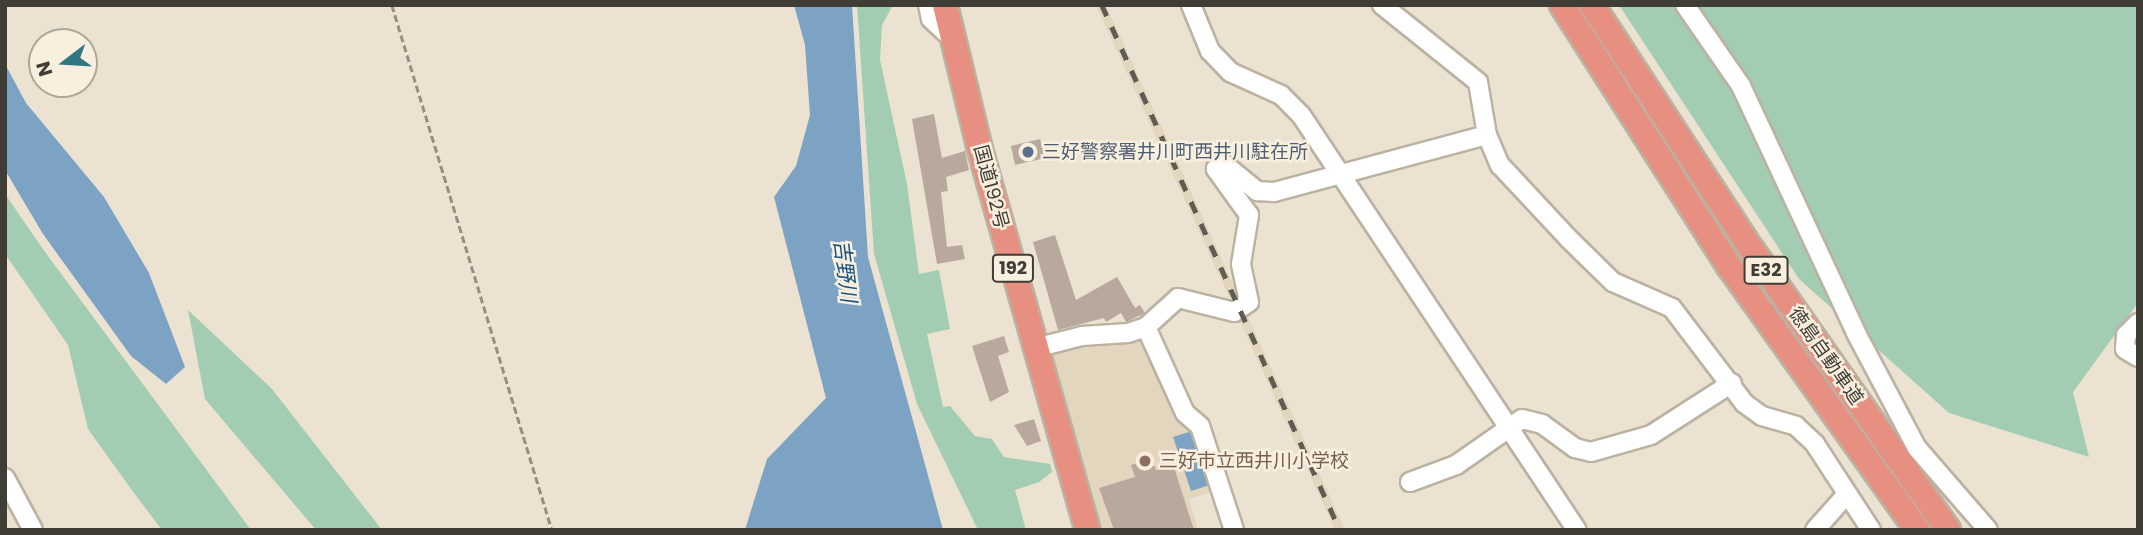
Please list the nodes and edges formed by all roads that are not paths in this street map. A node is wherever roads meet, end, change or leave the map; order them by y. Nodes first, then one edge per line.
1 (928, 5) edge
2 (945, 5) edge
3 (1191, 5) edge
4 (1382, 5) edge
5 (1562, 5) edge
6 (1592, 5) edge
7 (1685, 5) edge
8 (950, 37) junction
9 (1487, 135) junction
10 (1341, 175) junction
11 (2138, 323) edge
12 (1146, 327) junction
13 (1035, 348) junction
14 (2138, 357) edge
15 (1732, 383) junction
16 (1507, 426) junction
17 (5, 478) edge
18 (1410, 482) dead end
19 (1847, 494) junction
20 (1963, 520) edge
21 (33, 530) edge
22 (1088, 530) edge
23 (1234, 530) edge
24 (1577, 530) edge
25 (1815, 530) edge
26 (1871, 530) edge
27 (1917, 530) edge
28 (1988, 530) edge

1 - 8 street
2 - 8 highway, 国道192号 / 192
3 - 10 street
4 - 9 street
5 - 27 highway, 徳島自動車道 / E32
6 - 20 highway, 徳島自動車道 / E32
7 - 20 street
8 - 13 highway, 国道192号 / 192
9 - 10 street
9 - 15 street
10 - 12 street
10 - 16 street
11 - 14 street
12 - 13 street
12 - 23 street
13 - 22 highway, 国道192号 / 192
15 - 16 street
15 - 19 street
16 - 18 street
16 - 24 street
17 - 21 street
19 - 25 street
19 - 26 street
20 - 28 street

